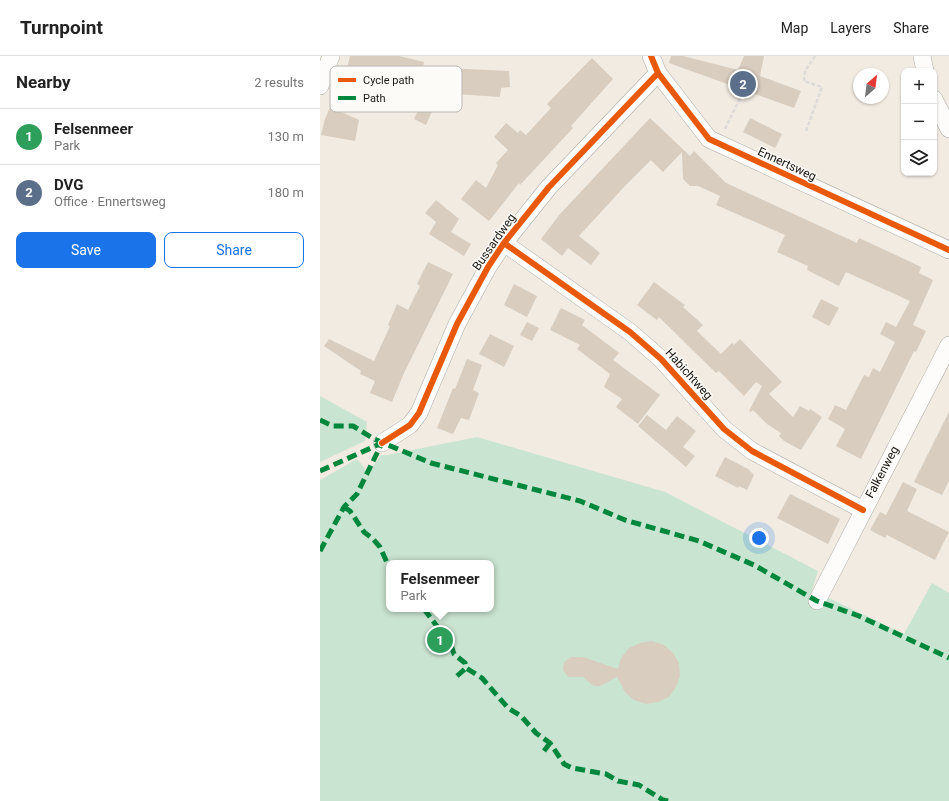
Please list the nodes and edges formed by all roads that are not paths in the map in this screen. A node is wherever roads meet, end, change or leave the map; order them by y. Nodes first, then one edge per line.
1 (331, 56) edge
2 (651, 56) edge
3 (922, 56) edge
4 (924, 68) edge
5 (658, 73) junction
6 (320, 86) edge
7 (937, 104) edge
8 (949, 129) edge
9 (504, 243) junction
10 (949, 250) edge
11 (949, 345) edge
12 (382, 443) dead end
13 (862, 510) junction
14 (817, 601) dead end

1 - 6 street
2 - 5 street, Ennertsweg
3 - 4 street
5 - 9 street, Bussardweg
5 - 10 street, Ennertsweg
7 - 8 street
9 - 12 street, Bussardweg
9 - 13 street, Habichtweg
11 - 13 street, Falkenweg
13 - 14 street, Falkenweg

